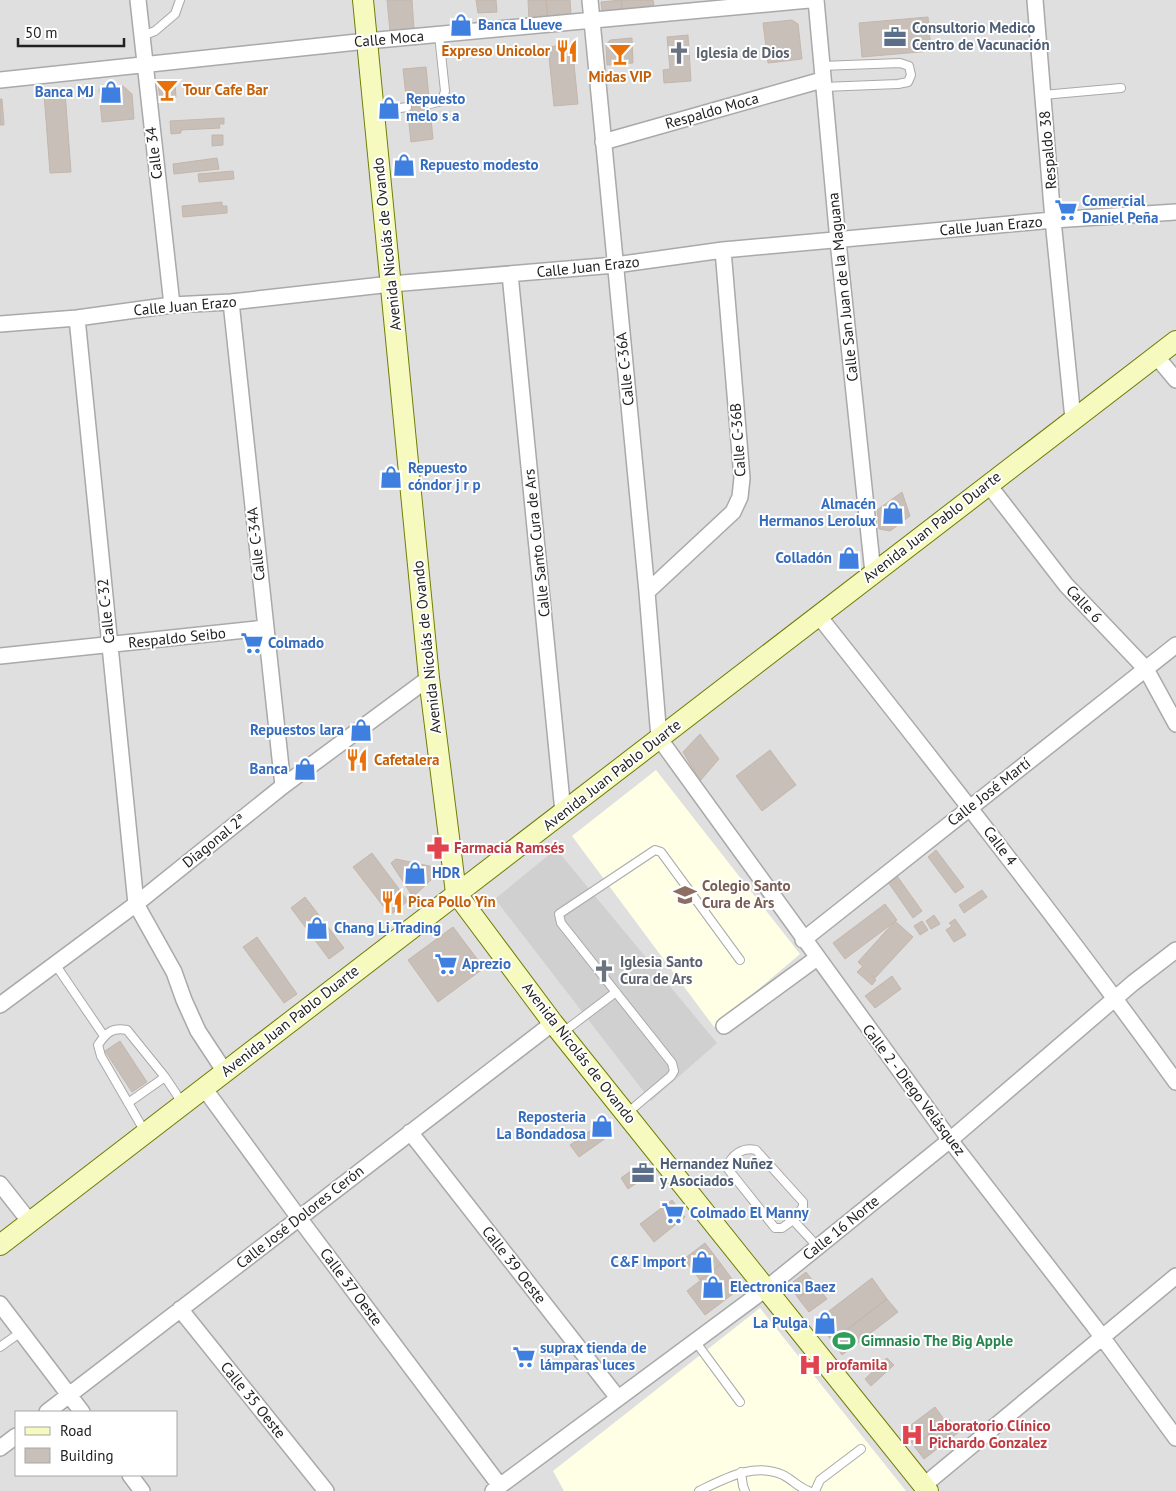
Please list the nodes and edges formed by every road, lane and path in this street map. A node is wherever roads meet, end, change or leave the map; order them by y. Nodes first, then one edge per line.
1 (138, 0) edge
2 (180, 0) edge
3 (363, 0) edge
4 (590, 0) edge
5 (808, 0) edge
6 (816, 0) edge
7 (1035, 0) edge
8 (593, 21) junction
9 (439, 35) junction
10 (141, 36) junction
11 (367, 41) junction
12 (144, 65) junction
13 (822, 77) junction
14 (0, 80) edge
15 (1121, 88) dead end
16 (1043, 95) junction
17 (430, 104) dead end
18 (407, 107) dead end
19 (374, 112) junction
20 (603, 142) junction
21 (1176, 212) edge
22 (1053, 220) junction
23 (838, 240) junction
24 (723, 250) junction
25 (615, 265) junction
26 (510, 274) junction
27 (391, 284) junction
28 (231, 302) junction
29 (172, 305) junction
30 (77, 318) junction
31 (0, 324) edge
32 (1176, 341) edge
33 (1156, 356) junction
34 (1176, 380) edge
35 (1073, 419) junction
36 (988, 484) junction
37 (873, 573) junction
38 (647, 592) junction
39 (818, 615) junction
40 (265, 628) junction
41 (109, 645) junction
42 (1176, 645) edge
43 (0, 656) edge
44 (1146, 669) junction
45 (428, 678) junction
46 (1176, 724) edge
47 (659, 738) junction
48 (283, 786) junction
49 (970, 807) junction
50 (563, 812) junction
51 (456, 893) junction
52 (136, 904) junction
53 (803, 940) junction
54 (1176, 950) edge
55 (817, 958) junction
56 (740, 960) dead end
57 (55, 964) junction
58 (616, 992) junction
59 (1115, 998) junction
60 (0, 1005) edge
61 (724, 1026) dead end
62 (557, 1028) junction
63 (104, 1036) junction
64 (225, 1072) junction
65 (165, 1077) junction
66 (1176, 1082) edge
67 (204, 1088) junction
68 (128, 1103) junction
69 (183, 1104) junction
70 (626, 1114) junction
71 (145, 1132) junction
72 (410, 1132) junction
73 (950, 1140) junction
74 (0, 1184) edge
75 (299, 1218) junction
76 (793, 1220) junction
77 (30, 1222) junction
78 (0, 1245) edge
79 (818, 1247) junction
80 (1176, 1276) edge
81 (766, 1288) junction
82 (0, 1304) edge
83 (180, 1309) junction
84 (21, 1332) junction
85 (1102, 1337) junction
86 (695, 1342) junction
87 (0, 1348) edge
88 (69, 1395) junction
89 (618, 1398) junction
90 (740, 1402) dead end
91 (48, 1411) edge
92 (81, 1411) edge
93 (15, 1437) edge
94 (1176, 1438) edge
95 (0, 1448) edge
96 (861, 1449) dead end
97 (741, 1472) junction
98 (131, 1476) edge
99 (497, 1488) edge
100 (923, 1489) edge
101 (798, 1490) edge
102 (142, 1491) edge
103 (326, 1491) edge
104 (699, 1491) edge
105 (746, 1491) edge
106 (809, 1491) edge
107 (815, 1491) edge

1 - 10 street, Calle 34
2 - 10 lane
3 - 11 main road, Avenida Nicolás de Ovando
4 - 8 street, Calle C-36A
5 - 8 street, Calle Moca
6 - 13 street, Calle San Juan de la Maguana
7 - 16 street, Respaldo 38
8 - 9 street, Calle Moca
8 - 20 street, Calle C-36A
9 - 11 street, Calle Moca
9 - 17 lane
10 - 12 street, Calle 34
11 - 12 street, Calle Moca
11 - 19 main road, Avenida Nicolás de Ovando
12 - 14 street, Calle Moca
12 - 29 street, Calle 34
13 - 13 lane
13 - 20 street, Respaldo Moca
13 - 23 street, Calle San Juan de la Maguana
15 - 16 lane
16 - 22 street, Respaldo 38
18 - 19 lane
19 - 27 main road, Avenida Nicolás de Ovando
20 - 25 street, Calle C-36A
21 - 22 street, Calle Juan Erazo
22 - 23 street, Calle Juan Erazo
22 - 35 street, Respaldo 38
23 - 24 street, Calle Juan Erazo
23 - 37 street, Calle San Juan de la Maguana
24 - 25 street, Calle Juan Erazo
24 - 38 street, Calle C-36B
25 - 26 street, Calle Juan Erazo
25 - 38 street, Calle C-36A
26 - 27 street, Calle Juan Erazo
26 - 50 street, Calle Santo Cura de Ars
27 - 28 street, Calle Juan Erazo
27 - 45 main road, Avenida Nicolás de Ovando
28 - 29 street, Calle Juan Erazo
28 - 40 street, Calle C-34A
29 - 30 street, Calle Juan Erazo
30 - 31 street, Calle Juan Erazo
30 - 41 street, Calle C-32
32 - 33 main road, Avenida Juan Pablo Duarte
33 - 34 street
33 - 35 main road, Avenida Juan Pablo Duarte
35 - 36 main road, Avenida Juan Pablo Duarte
36 - 37 main road, Avenida Juan Pablo Duarte
36 - 44 street, Calle 6
37 - 39 main road, Avenida Juan Pablo Duarte
38 - 47 street, Calle C-36A
39 - 47 main road, Avenida Juan Pablo Duarte
39 - 49 street, Calle 4
40 - 41 street, Respaldo Seibo
40 - 48 street, Calle C-34A
41 - 43 street, Respaldo Seibo
41 - 52 street, Calle C-32
42 - 44 street, Calle José Martí
44 - 46 street, Calle 6
44 - 49 street, Calle José Martí
45 - 48 street, Diagonal 2ª
45 - 51 main road, Avenida Nicolás de Ovando
47 - 50 main road, Avenida Juan Pablo Duarte
47 - 53 street, Calle 2 - Diego Velásquez
48 - 52 street, Diagonal 2ª
49 - 53 street, Calle José Martí
49 - 59 street, Calle 4
50 - 51 main road, Avenida Juan Pablo Duarte
51 - 62 main road, Avenida Nicolás de Ovando
51 - 64 main road, Avenida Juan Pablo Duarte
52 - 57 street, Diagonal 2ª
52 - 64 street
53 - 55 street, Calle 2 - Diego Velásquez
54 - 59 street, Calle 16 Norte
55 - 61 street
55 - 73 street, Calle 2 - Diego Velásquez
56 - 58 lane
57 - 60 street, Diagonal 2ª
57 - 63 lane
58 - 62 lane
58 - 70 lane
59 - 66 street, Calle 4
59 - 73 street, Calle 16 Norte
62 - 70 main road, Avenida Nicolás de Ovando
62 - 72 street, Calle José Dolores Cerón
63 - 65 lane
63 - 68 lane
64 - 67 main road, Avenida Juan Pablo Duarte
65 - 68 lane
65 - 69 lane
67 - 69 main road, Avenida Juan Pablo Duarte
67 - 75 street, Calle 37 Oeste
68 - 71 lane
69 - 71 main road, Avenida Juan Pablo Duarte
70 - 81 main road, Avenida Nicolás de Ovando
71 - 77 main road, Avenida Juan Pablo Duarte
72 - 75 street, Calle José Dolores Cerón
72 - 89 street, Calle 39 Oeste
73 - 79 street, Calle 16 Norte
73 - 85 street, Calle 2 - Diego Velásquez
74 - 77 street
75 - 83 street, Calle José Dolores Cerón
75 - 99 street, Calle 37 Oeste
76 - 76 lane
76 - 79 lane
77 - 78 main road, Avenida Juan Pablo Duarte
79 - 81 street, Calle 16 Norte
80 - 85 street
81 - 86 street, Calle 16 Norte
81 - 100 main road, Avenida Nicolás de Ovando
82 - 84 street
83 - 88 street, Calle José Dolores Cerón
83 - 103 street, Calle 35 Oeste
84 - 87 lane
84 - 88 street
85 - 94 street, Calle 2 - Diego Velásquez
85 - 100 street
86 - 89 street, Calle 16 Norte
86 - 90 lane
88 - 91 street, Calle José Dolores Cerón
88 - 92 street
89 - 99 street, Calle 16 Norte
93 - 95 street
96 - 107 lane
97 - 101 lane
97 - 104 lane
97 - 105 lane
98 - 102 street
101 - 106 lane

